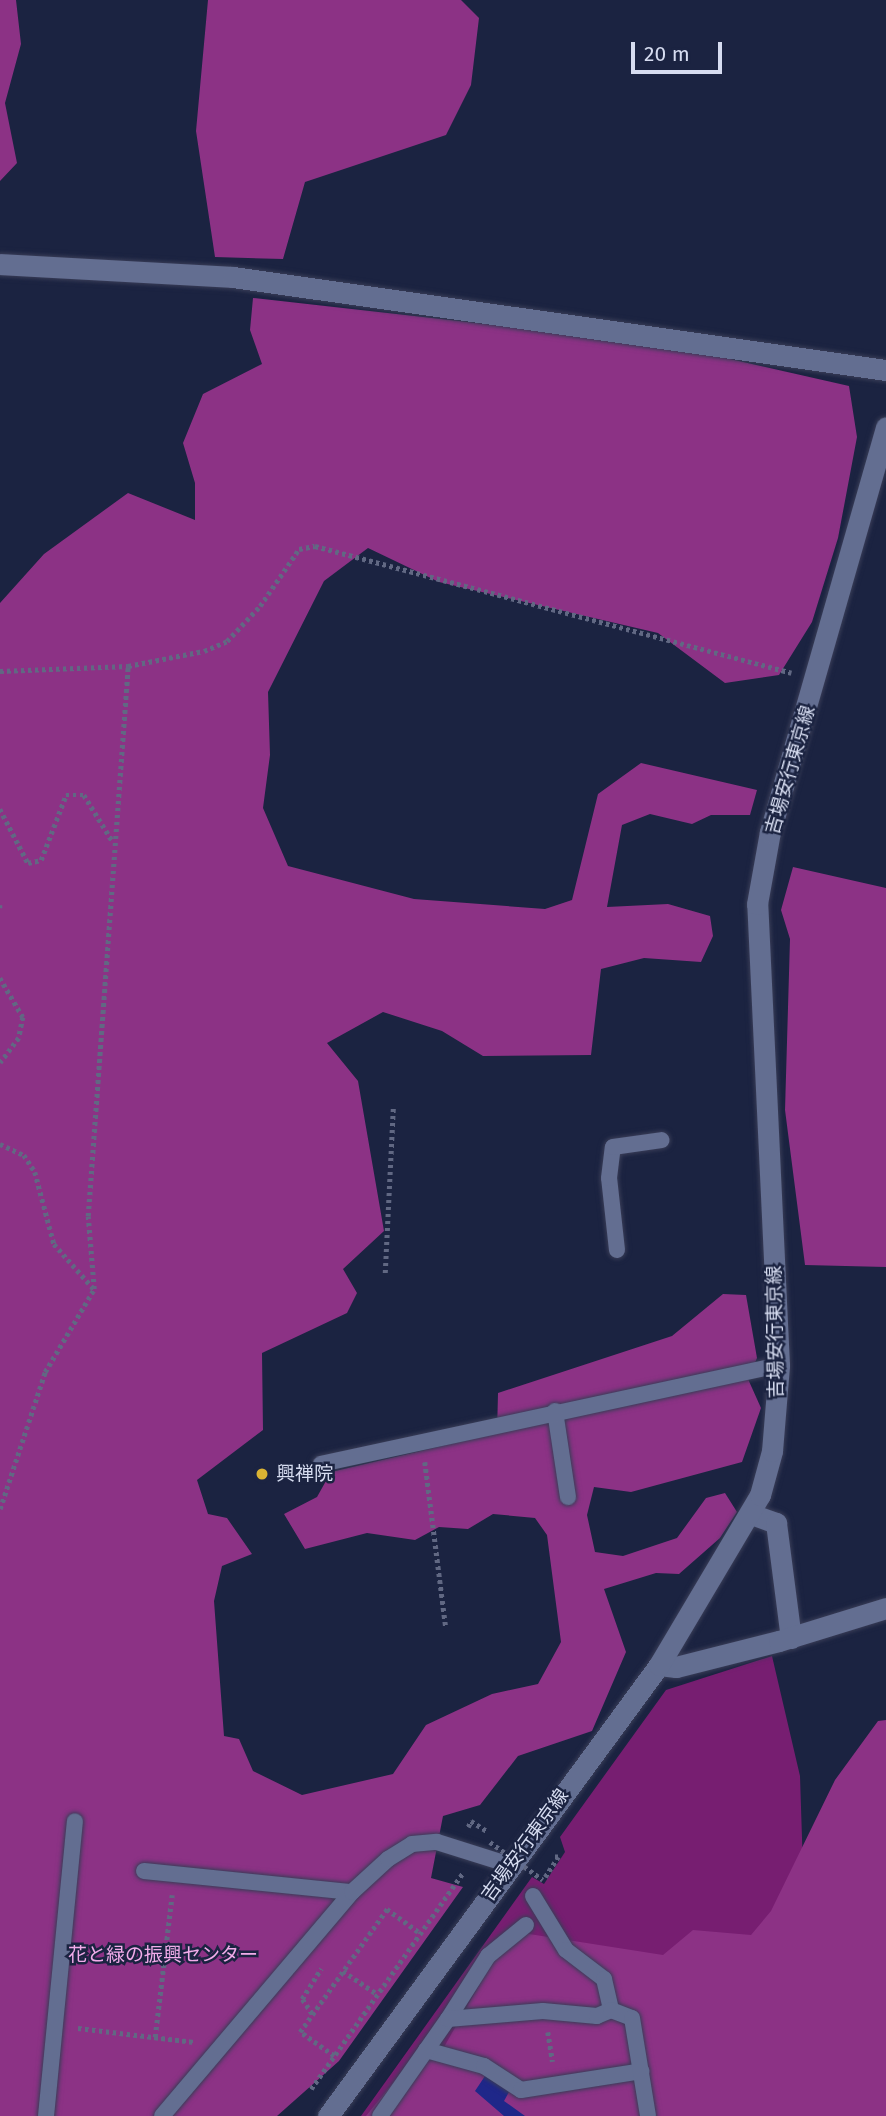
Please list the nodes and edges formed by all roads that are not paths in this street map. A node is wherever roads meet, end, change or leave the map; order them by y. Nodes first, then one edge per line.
1 (0, 264) edge
2 (886, 370) edge
3 (886, 427) edge
4 (662, 1140) dead end
5 (617, 1250) dead end
6 (779, 1365) junction
7 (555, 1411) junction
8 (321, 1464) dead end
9 (568, 1497) dead end
10 (751, 1514) junction
11 (886, 1608) edge
12 (791, 1638) junction
13 (659, 1665) junction
14 (75, 1821) dead end
15 (510, 1865) junction
16 (144, 1871) dead end
17 (352, 1892) junction
18 (533, 1896) dead end
19 (526, 1925) dead end
20 (611, 2010) junction
21 (448, 2020) junction
22 (426, 2050) junction
23 (642, 2071) junction
24 (46, 2116) edge
25 (162, 2116) edge
26 (328, 2116) edge
27 (380, 2116) edge
28 (648, 2116) edge

1 - 2 main road
3 - 6 main road, 吉場安行東京線
4 - 5 lane
6 - 7 lane
6 - 10 main road, 吉場安行東京線
7 - 8 lane
7 - 9 lane
10 - 12 main road
10 - 13 main road, 吉場安行東京線
11 - 12 main road
12 - 13 main road
13 - 15 main road, 吉場安行東京線
14 - 24 lane
15 - 17 lane
15 - 26 main road, 吉場安行東京線
16 - 17 lane
17 - 25 lane
18 - 20 lane
19 - 21 lane
20 - 21 lane
20 - 23 lane
21 - 22 lane
22 - 23 lane
22 - 27 lane
23 - 28 lane

